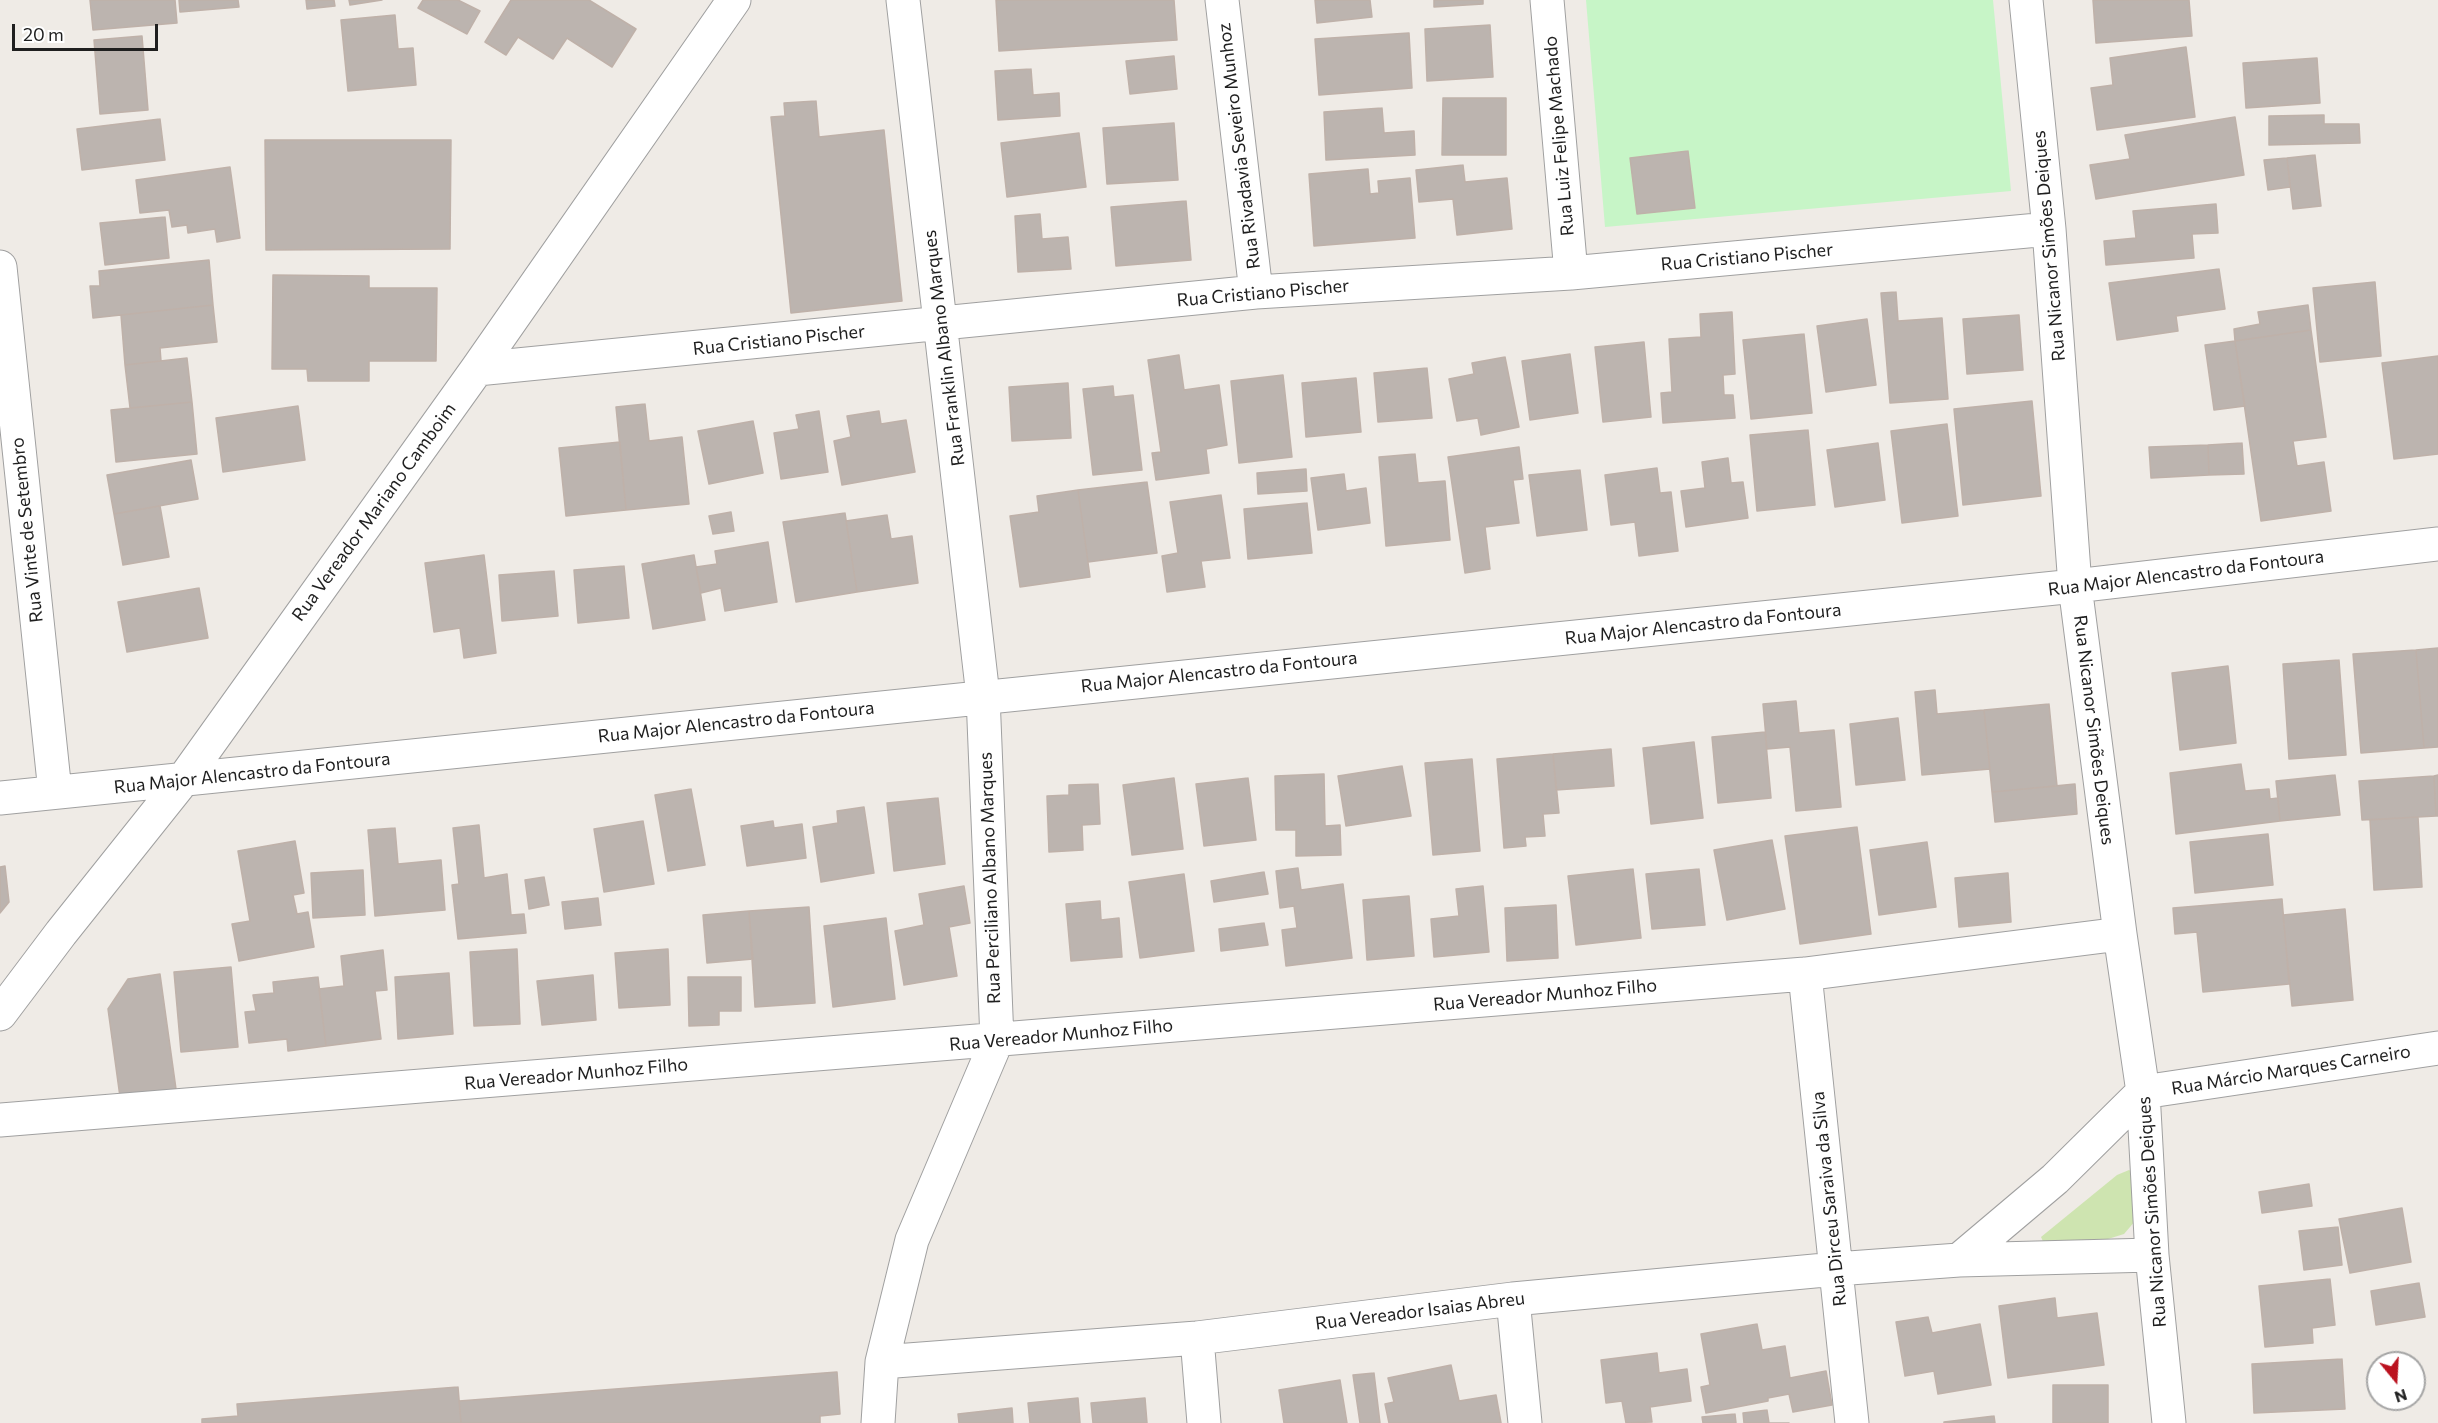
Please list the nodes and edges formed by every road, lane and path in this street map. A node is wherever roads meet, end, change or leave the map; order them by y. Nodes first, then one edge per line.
1 (734, 0) edge
2 (903, 0) edge
3 (1222, 0) edge
4 (1547, 0) edge
5 (2026, 0) edge
6 (2049, 229) junction
7 (0, 267) edge
8 (1571, 273) junction
9 (1256, 292) junction
10 (942, 324) junction
11 (477, 369) junction
12 (2438, 544) edge
13 (2075, 586) junction
14 (983, 696) junction
15 (183, 780) junction
16 (55, 792) junction
17 (0, 798) edge
18 (2120, 934) junction
19 (1805, 974) junction
20 (0, 1014) edge
21 (997, 1040) junction
22 (2438, 1048) edge
23 (2144, 1092) junction
24 (0, 1120) edge
25 (2152, 1255) junction
26 (1959, 1260) junction
27 (1836, 1269) junction
28 (1513, 1299) junction
29 (1197, 1338) junction
30 (882, 1362) junction
31 (878, 1423) edge
32 (1204, 1423) edge
33 (1526, 1423) edge
34 (1852, 1423) edge
35 (2169, 1423) edge

1 - 11 street, Rua Vereador Mariano Camboim
2 - 10 street, Rua Franklin Albano Marques
3 - 9 street, Rua Rivadavia Seveiro Munhoz
4 - 8 street, Rua Luiz Felipe Machado
5 - 6 street, Rua Nicanor Simões Deiques
6 - 8 street, Rua Cristiano Pischer
6 - 13 street, Rua Nicanor Simões Deiques
7 - 16 street, Rua Vinte de Setembro
8 - 9 street, Rua Cristiano Pischer
9 - 10 street, Rua Cristiano Pischer
10 - 11 street, Rua Cristiano Pischer
10 - 14 street, Rua Franklin Albano Marques
11 - 15 street, Rua Vereador Mariano Camboim
12 - 13 street, Rua Major Alencastro da Fontoura
13 - 14 street, Rua Major Alencastro da Fontoura
13 - 18 street, Rua Nicanor Simões Deiques
14 - 15 street, Rua Major Alencastro da Fontoura
14 - 21 street, Rua Perciliano Albano Marques
15 - 16 street, Rua Major Alencastro da Fontoura
15 - 20 street, Rua Vereador Mariano Camboim
16 - 17 street, Rua Major Alencastro da Fontoura
18 - 19 street, Rua Vereador Munhoz Filho
18 - 23 street, Rua Nicanor Simões Deiques
19 - 21 street, Rua Vereador Munhoz Filho
19 - 27 street, Rua Dirceu Saraiva da Silva
21 - 24 street, Rua Vereador Munhoz Filho
21 - 30 street, Rua Perciliano Albano Marques
22 - 23 street, Rua Márcio Marques Carneiro
23 - 25 street, Rua Nicanor Simões Deiques
23 - 26 street
25 - 26 street, Rua Vereador Isaias Abreu
25 - 35 street, Rua Nicanor Simões Deiques
26 - 27 street, Rua Vereador Isaias Abreu
27 - 28 street, Rua Vereador Isaias Abreu
27 - 34 street, Rua Dirceu Saraiva da Silva
28 - 29 street, Rua Vereador Isaias Abreu
28 - 33 street
29 - 30 street, Rua Vereador Isaias Abreu
29 - 32 street
30 - 31 street, Rua Perciliano Albano Marques

